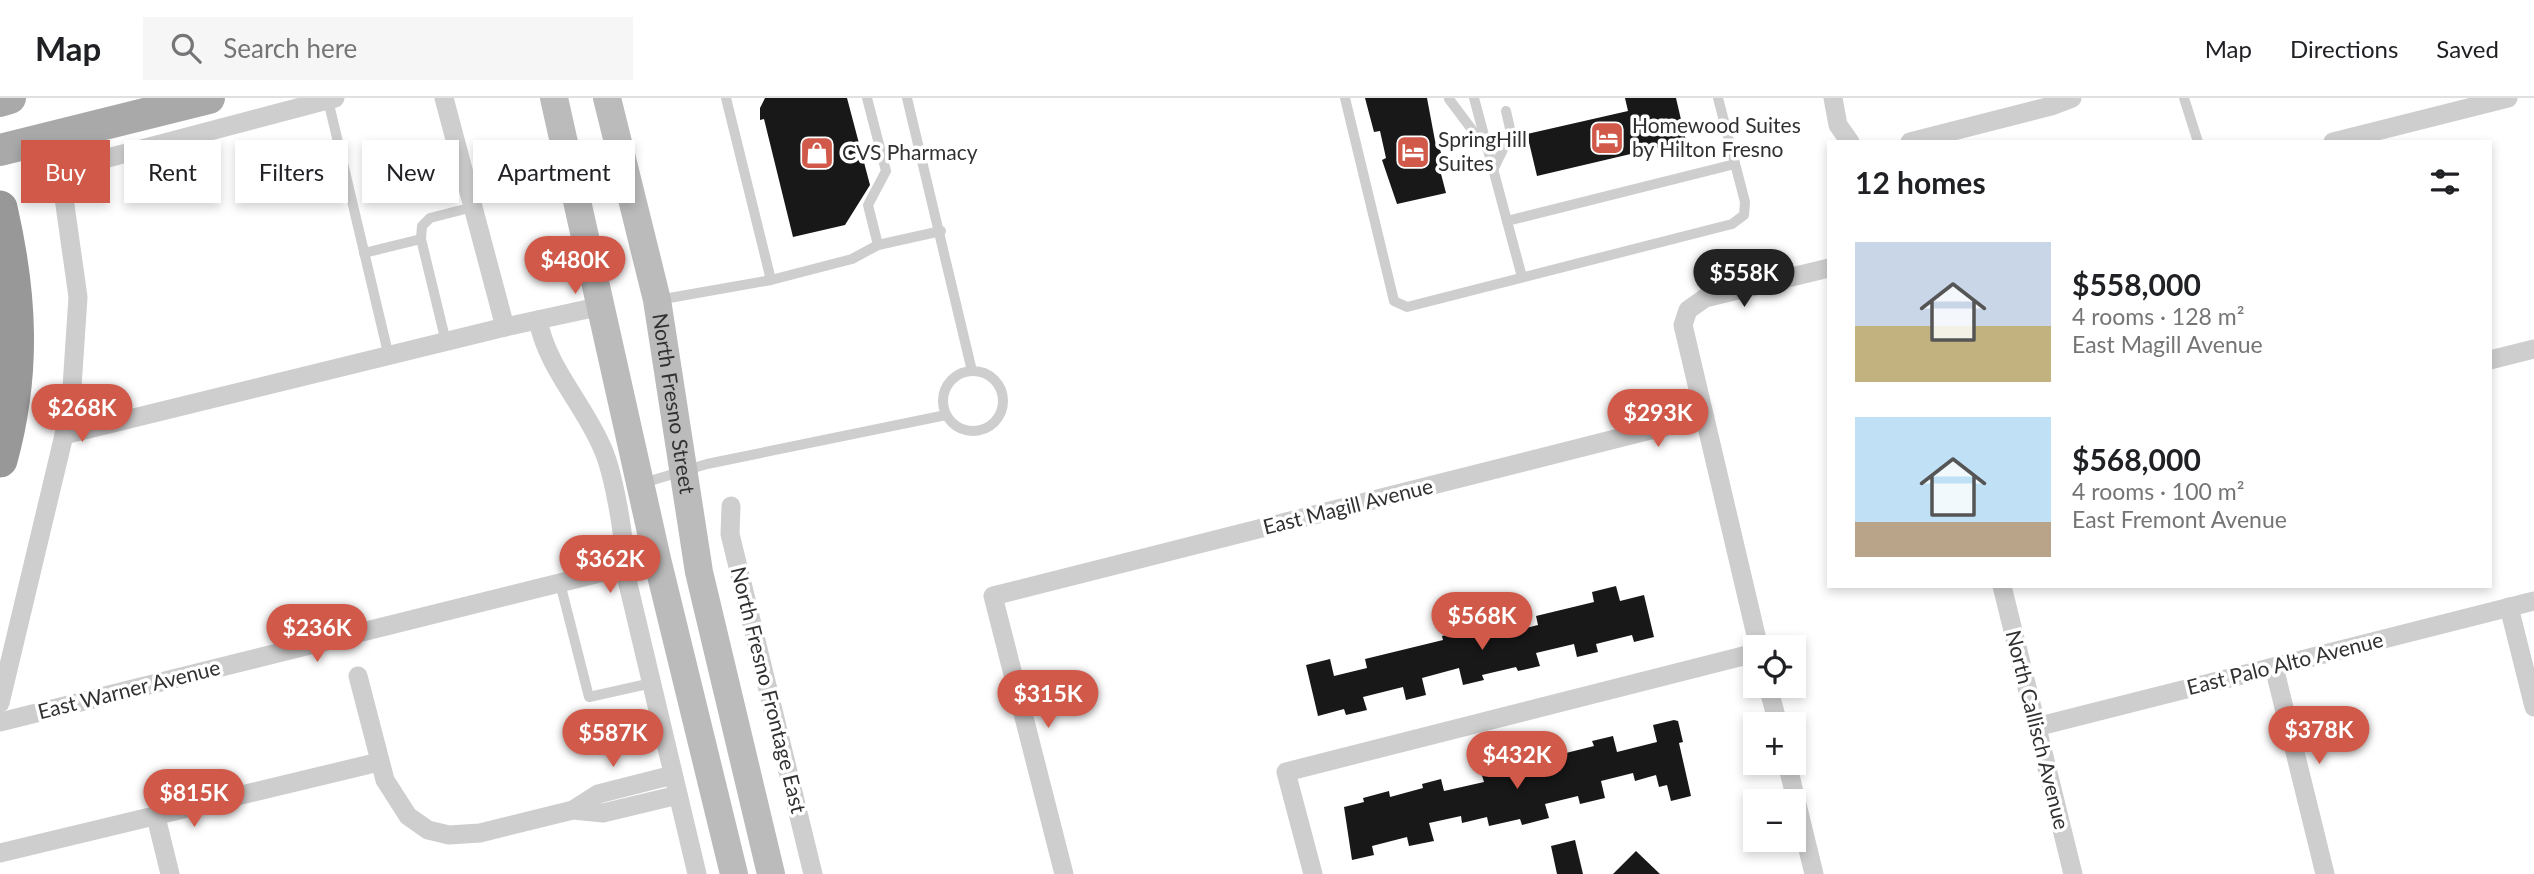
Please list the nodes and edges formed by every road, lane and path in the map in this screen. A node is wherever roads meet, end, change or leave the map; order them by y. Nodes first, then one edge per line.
1 (10, 98) edge
2 (209, 98) edge
3 (444, 98) edge
4 (554, 98) edge
5 (607, 98) edge
6 (726, 98) edge
7 (867, 98) edge
8 (907, 98) edge
9 (1345, 98) edge
10 (1474, 98) edge
11 (1718, 98) edge
12 (1833, 98) edge
13 (2072, 98) edge
14 (2184, 98) edge
15 (2508, 98) edge
16 (331, 99) edge
17 (1449, 99) edge
18 (0, 101) edge
19 (1506, 111) dead end
20 (1975, 134) edge
21 (1849, 140) edge
22 (1926, 140) edge
23 (2196, 140) edge
24 (2341, 140) edge
25 (0, 150) edge
26 (1488, 151) junction
27 (1735, 164) junction
28 (1493, 170) junction
29 (473, 207) junction
30 (0, 208) edge
31 (1507, 221) junction
32 (941, 231) junction
33 (421, 239) junction
34 (878, 245) junction
35 (364, 253) junction
36 (1827, 268) edge
37 (1522, 277) junction
38 (771, 280) junction
39 (657, 300) junction
40 (602, 306) junction
41 (538, 320) junction
42 (505, 327) junction
43 (446, 342) junction
44 (2534, 349) edge
45 (389, 357) junction
46 (2492, 360) edge
47 (972, 371) junction
48 (946, 415) junction
49 (1702, 417) junction
50 (64, 435) junction
51 (0, 460) edge
52 (683, 471) junction
53 (640, 483) junction
54 (732, 506) dead end
55 (624, 567) junction
56 (560, 583) junction
57 (2002, 588) edge
58 (2534, 601) edge
59 (2509, 607) junction
60 (1756, 635) edge
61 (1743, 656) edge
62 (2274, 667) junction
63 (358, 676) dead end
64 (652, 683) junction
65 (0, 703) edge
66 (2534, 707) edge
67 (0, 722) edge
68 (2036, 727) junction
69 (379, 762) junction
70 (673, 775) junction
71 (1790, 775) edge
72 (678, 795) junction
73 (573, 810) junction
74 (156, 817) junction
75 (0, 853) edge
76 (170, 874) edge
77 (697, 874) edge
78 (734, 874) edge
79 (771, 874) edge
80 (813, 874) edge
81 (1064, 874) edge
82 (1313, 874) edge
83 (1815, 874) edge
84 (2073, 874) edge
85 (2325, 874) edge

1 - 18 main road
2 - 25 main road
3 - 29 street
4 - 40 main road, North Fresno Street
5 - 39 main road, North Fresno Street
6 - 38 lane
7 - 34 lane
8 - 32 lane
9 - 37 lane
10 - 26 lane
11 - 27 lane
12 - 21 street
13 - 20 street
14 - 23 lane
15 - 24 street
16 - 35 lane
16 - 50 street
17 - 26 lane
19 - 28 lane
20 - 22 street
26 - 28 lane
27 - 31 lane
27 - 37 lane
28 - 31 lane
29 - 33 lane
29 - 42 street
30 - 51 highway
31 - 37 lane
32 - 34 lane
32 - 47 lane
33 - 35 lane
33 - 43 lane
34 - 38 lane
35 - 45 lane
36 - 49 street
38 - 39 lane
39 - 52 main road, North Fresno Street
40 - 41 street
40 - 53 main road, North Fresno Street
41 - 42 street
41 - 55 street
42 - 43 street
43 - 45 street
44 - 46 street
45 - 50 street
47 - 48 lane
47 - 48 lane
48 - 52 lane
49 - 60 street
49 - 81 street, East Magill Avenue
50 - 65 street
52 - 53 lane
52 - 79 main road, North Fresno Street
53 - 78 main road, North Fresno Street
54 - 80 street, North Fresno Frontage East
55 - 56 street, East Warner Avenue
55 - 64 street
56 - 64 lane
56 - 67 street, East Warner Avenue
57 - 68 street, North Callisch Avenue
58 - 59 street, East Palo Alto Avenue
59 - 62 street, East Palo Alto Avenue
59 - 66 street
61 - 82 street
62 - 68 street, East Palo Alto Avenue
62 - 85 street
63 - 69 street
64 - 70 street
68 - 84 street, North Callisch Avenue
69 - 73 street
69 - 74 street
70 - 72 street
70 - 73 street
71 - 83 street
72 - 73 street
72 - 77 street
74 - 75 street
74 - 76 street

